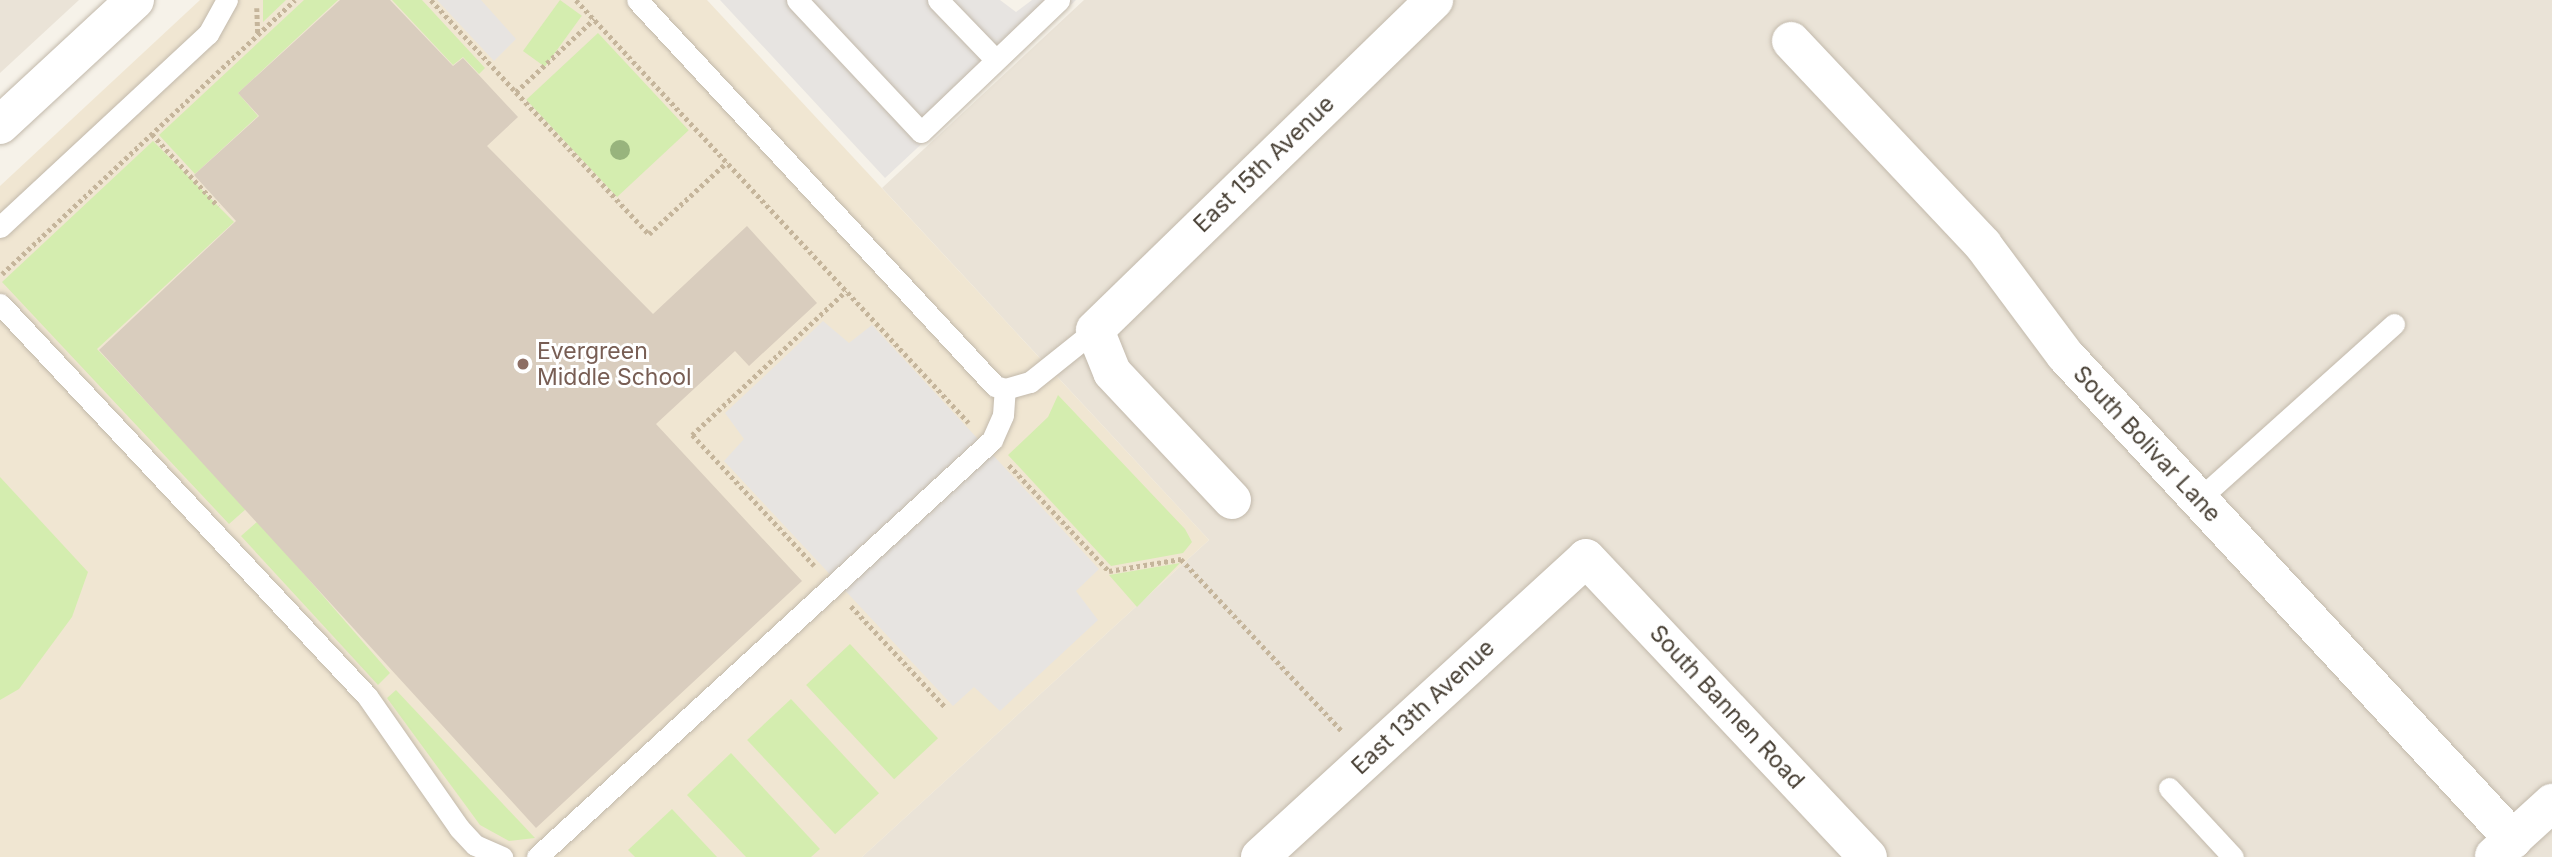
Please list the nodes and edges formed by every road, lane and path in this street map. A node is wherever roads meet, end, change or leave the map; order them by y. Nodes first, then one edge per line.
1 (135, 0) edge
2 (227, 0) edge
3 (257, 0) edge
4 (295, 0) edge
5 (430, 0) edge
6 (637, 0) edge
7 (797, 0) edge
8 (938, 0) edge
9 (1059, 0) edge
10 (1434, 0) edge
11 (594, 19) dead end
12 (258, 35) junction
13 (1791, 41) dead end
14 (996, 60) junction
15 (516, 92) junction
16 (0, 125) edge
17 (152, 134) junction
18 (727, 162) dead end
19 (218, 206) dead end
20 (0, 226) edge
21 (0, 275) edge
22 (846, 290) dead end
23 (0, 304) edge
24 (2394, 324) dead end
25 (1095, 330) junction
26 (1005, 389) junction
27 (2199, 499) junction
28 (1232, 500) dead end
29 (1586, 558) joint
30 (833, 587) junction
31 (946, 708) dead end
32 (2169, 788) dead end
33 (2552, 803) edge
34 (2503, 848) edge
35 (502, 857) edge
36 (537, 857) edge
37 (1260, 857) edge
38 (1868, 857) edge
39 (2233, 857) edge

1 - 16 street
2 - 20 lane
3 - 12 path
4 - 12 path
5 - 15 path
6 - 26 lane
7 - 14 lane
8 - 14 lane
9 - 14 lane
10 - 25 street, East 15th Avenue
11 - 15 path
12 - 17 path
13 - 27 street, South Bolivar Lane
15 - 18 path
17 - 19 path
17 - 21 path
22 - 30 path
23 - 35 lane
24 - 27 lane
25 - 26 lane
25 - 28 street
26 - 30 lane
27 - 34 street, South Bolivar Lane
29 - 37 street, East 13th Avenue
29 - 38 street, South Bannen Road
30 - 31 path
30 - 36 lane
32 - 39 lane
33 - 34 street

